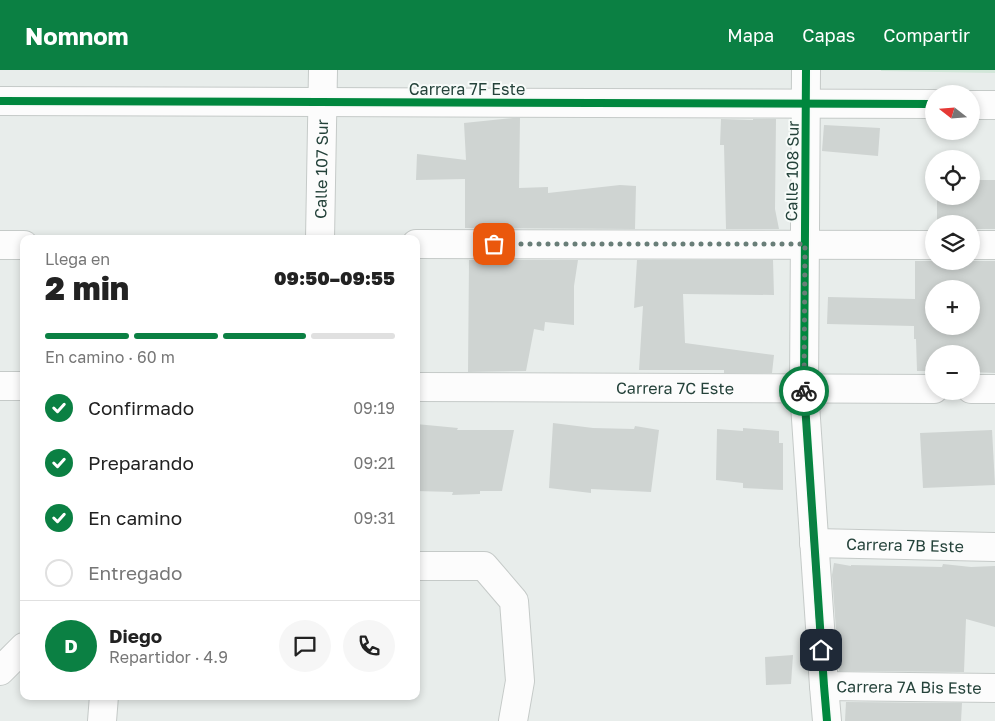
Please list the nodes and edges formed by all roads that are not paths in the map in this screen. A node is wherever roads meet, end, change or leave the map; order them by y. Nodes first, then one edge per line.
1 (323, 70) edge
2 (806, 70) edge
3 (0, 101) edge
4 (322, 102) junction
5 (806, 104) junction
6 (925, 104) edge
7 (980, 104) edge
8 (995, 105) edge
9 (320, 235) edge
10 (420, 244) edge
11 (805, 244) junction
12 (0, 245) edge
13 (20, 245) edge
14 (925, 245) edge
15 (980, 245) edge
16 (995, 245) edge
17 (0, 386) edge
18 (20, 386) edge
19 (420, 387) edge
20 (804, 389) junction
21 (925, 389) edge
22 (980, 389) edge
23 (995, 389) edge
24 (814, 543) junction
25 (995, 547) edge
26 (420, 566) edge
27 (20, 651) edge
28 (0, 671) edge
29 (824, 686) junction
30 (995, 688) edge
31 (104, 700) edge
32 (102, 721) edge
33 (513, 721) edge
34 (827, 721) edge

1 - 4 street, Calle 107 Sur
2 - 5 street, Calle 108 Sur
3 - 4 street, Carrera 7F Este
4 - 5 street, Carrera 7F Este
4 - 9 street, Calle 107 Sur
5 - 6 street, Carrera 7F Este
5 - 11 street, Calle 108 Sur
7 - 8 street
10 - 11 street
11 - 14 street
11 - 20 street, Calle 108 Sur
12 - 13 street
15 - 16 street
17 - 18 street
19 - 20 street, Carrera 7C Este
20 - 21 street, Carrera 7C Este
20 - 24 street, Calle 108 Sur
22 - 23 street
24 - 25 street, Carrera 7B Este
24 - 29 street, Calle 108 Sur
26 - 33 street
27 - 28 street
29 - 30 street, Carrera 7A Bis Este
29 - 34 street, Calle 108 Sur
31 - 32 street

